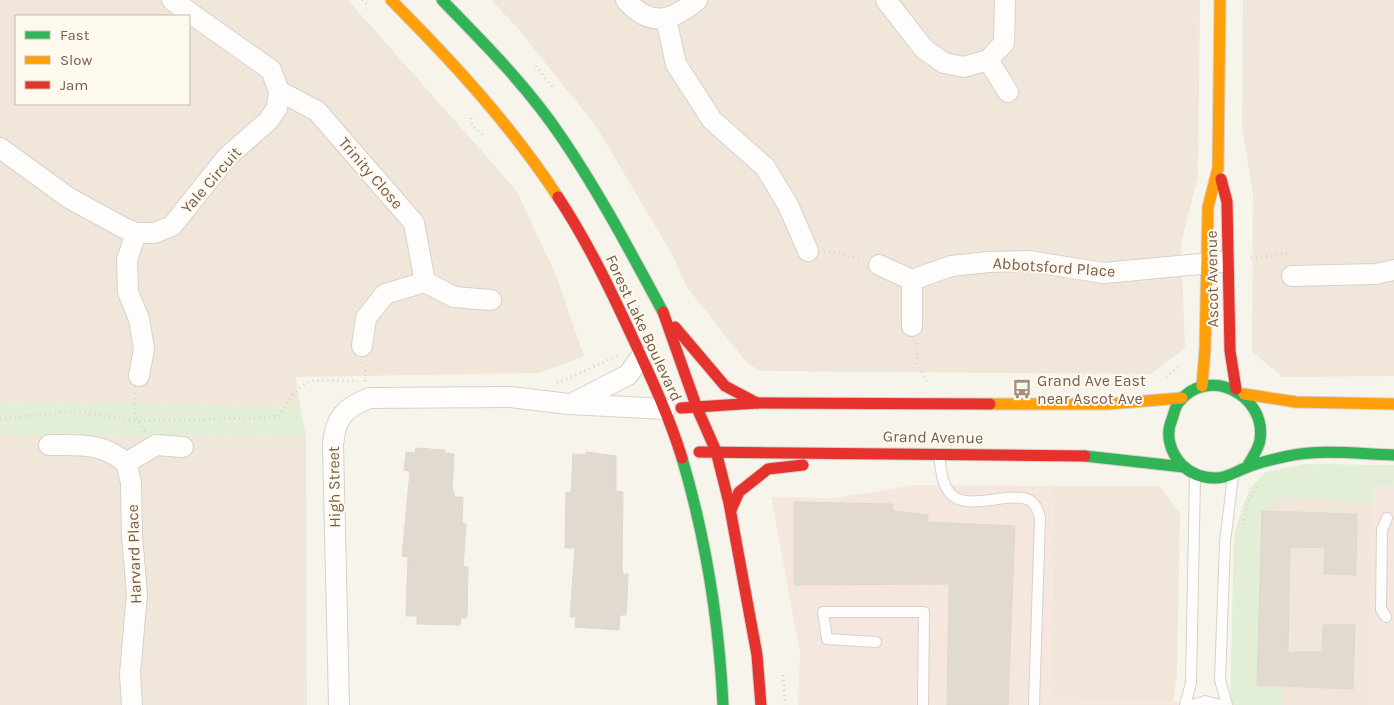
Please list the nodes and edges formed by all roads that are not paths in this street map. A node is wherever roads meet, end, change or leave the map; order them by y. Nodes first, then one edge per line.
1 (172, 0) edge
2 (391, 0) edge
3 (442, 0) edge
4 (626, 0) edge
5 (697, 0) edge
6 (886, 0) edge
7 (1005, 0) edge
8 (1220, 0) edge
9 (666, 18) junction
10 (988, 60) junction
11 (279, 90) junction
12 (1008, 92) dead end
13 (0, 148) edge
14 (1218, 168) junction
15 (136, 233) junction
16 (808, 251) road end
17 (1236, 260) junction
18 (1207, 263) junction
19 (879, 265) road end
20 (1394, 270) edge
21 (1292, 276) dead end
22 (912, 280) junction
23 (425, 282) junction
24 (491, 300) dead end
25 (666, 317) junction
26 (912, 326) road end
27 (362, 346) road end
28 (641, 357) junction
29 (139, 376) road end
30 (1202, 386) junction
31 (1240, 392) junction
32 (1182, 398) junction
33 (757, 403) junction
34 (570, 404) junction
35 (1394, 404) edge
36 (698, 408) junction
37 (665, 409) junction
38 (49, 445) dead end
39 (183, 446) dead end
40 (716, 451) junction
41 (680, 452) junction
42 (826, 452) junction
43 (939, 453) junction
44 (1394, 455) edge
45 (126, 463) junction
46 (1184, 467) junction
47 (1247, 467) junction
48 (1195, 474) junction
49 (1234, 475) junction
50 (730, 510) junction
51 (1387, 518) dead end
52 (1386, 617) dead end
53 (876, 642) dead end
54 (132, 705) edge
55 (339, 705) edge
56 (723, 705) edge
57 (761, 705) edge
58 (923, 705) edge
59 (1034, 705) edge
60 (1184, 705) edge
61 (1192, 705) edge
62 (1220, 705) edge
63 (1227, 705) edge

1 - 11 street
2 - 28 street, Forest Lake Boulevard
3 - 25 street, Forest Lake Boulevard
4 - 9 street
5 - 9 street
6 - 10 street
7 - 10 street
8 - 14 street, Ascot Avenue
9 - 16 street
10 - 12 street
11 - 15 street, Yale Circuit
11 - 23 street, Trinity Close
13 - 15 street
14 - 17 street, Ascot Avenue
14 - 18 street, Ascot Avenue
15 - 29 street
17 - 18 street, Abbotsford Place
17 - 31 street, Ascot Avenue
18 - 22 street, Abbotsford Place
18 - 30 street, Ascot Avenue
19 - 22 street
20 - 21 street
22 - 26 street
23 - 24 street
23 - 27 street
25 - 33 street, Grand Avenue
25 - 36 street, Forest Lake Boulevard
28 - 34 street
28 - 37 street, Forest Lake Boulevard
30 - 31 street
30 - 32 street, Grand Avenue
31 - 35 street
31 - 47 street, Grand Avenue
32 - 33 street, Grand Avenue
32 - 46 street, Grand Avenue
33 - 36 street, Grand Avenue
34 - 37 street, High Street
34 - 55 street, High Street
36 - 37 street, Grand Avenue
36 - 40 street, Forest Lake Boulevard
37 - 41 street, Forest Lake Boulevard
38 - 45 street
39 - 45 street
40 - 41 street, Grand Avenue
40 - 42 street, Grand Avenue
40 - 50 street, Forest Lake Boulevard
41 - 56 street, Forest Lake Boulevard
42 - 43 street, Grand Avenue
42 - 50 street
43 - 46 street, Grand Avenue
43 - 59 lane
44 - 47 street, Grand Avenue
45 - 54 street, Harvard Place
46 - 48 street, Grand Avenue
47 - 49 street, Grand Avenue
48 - 49 street, Grand Avenue
48 - 60 lane
49 - 63 lane
50 - 57 street, Forest Lake Boulevard
51 - 52 lane
53 - 58 lane
61 - 62 lane

